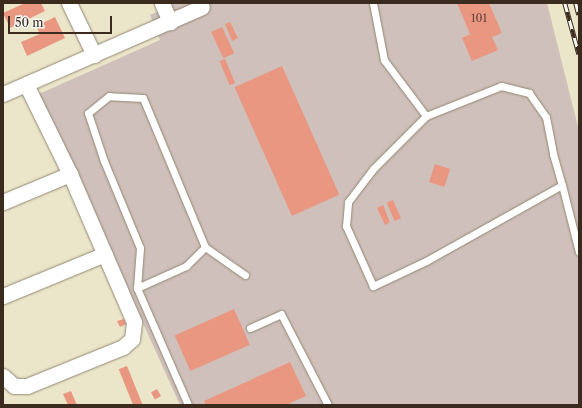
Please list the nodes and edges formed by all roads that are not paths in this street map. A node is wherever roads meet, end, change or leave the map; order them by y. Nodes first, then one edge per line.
1 (69, 3) edge
2 (162, 3) edge
3 (373, 3) edge
4 (202, 7) dead end
5 (170, 22) junction
6 (94, 54) junction
7 (26, 84) junction
8 (3, 94) edge
9 (426, 116) junction
10 (70, 174) junction
11 (562, 185) junction
12 (3, 202) edge
13 (205, 247) junction
14 (579, 252) edge
15 (105, 254) junction
16 (245, 275) dead end
17 (137, 288) junction
18 (3, 296) edge
19 (250, 328) dead end
20 (3, 376) edge
21 (188, 405) edge
22 (328, 405) edge

1 - 6 street
2 - 5 street
3 - 9 lane
4 - 5 street
5 - 6 street
6 - 7 street
7 - 8 street
7 - 10 street
9 - 11 lane
9 - 11 lane
10 - 12 street
10 - 15 street
11 - 14 lane
13 - 16 lane
13 - 17 lane
13 - 17 lane
15 - 18 street
15 - 20 street
17 - 21 lane
19 - 22 lane

